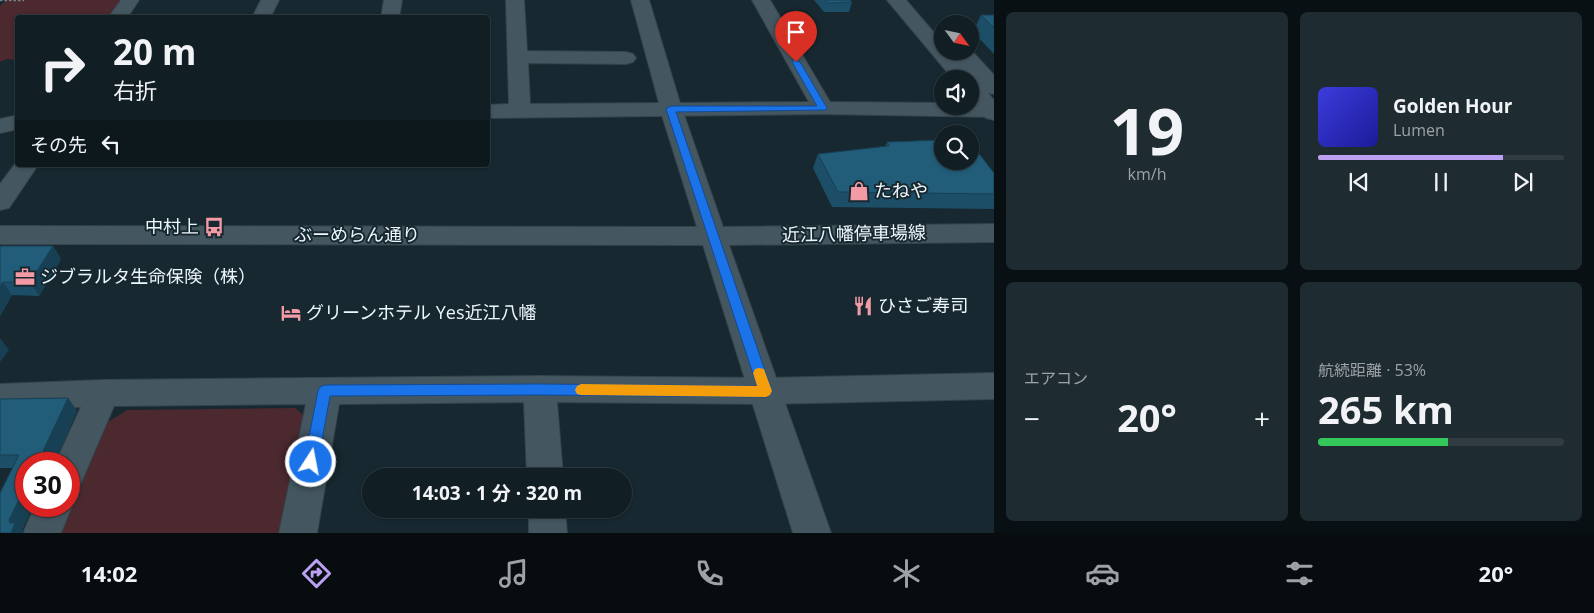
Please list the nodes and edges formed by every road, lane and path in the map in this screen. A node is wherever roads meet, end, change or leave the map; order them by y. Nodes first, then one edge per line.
1 (0, 0) edge
2 (24, 0) edge
3 (130, 0) edge
4 (270, 0) edge
5 (393, 0) edge
6 (515, 0) edge
7 (640, 0) edge
8 (761, 0) edge
9 (896, 0) edge
10 (915, 0) edge
11 (119, 15) edge
12 (262, 15) edge
13 (390, 15) edge
14 (934, 21) edge
15 (517, 57) junction
16 (626, 58) dead end
17 (969, 60) edge
18 (956, 70) edge
19 (994, 88) edge
20 (979, 96) edge
21 (823, 108) junction
22 (671, 109) junction
23 (490, 111) edge
24 (520, 111) junction
25 (993, 111) edge
26 (15, 123) edge
27 (0, 126) edge
28 (25, 167) edge
29 (0, 202) edge
30 (994, 233) edge
31 (0, 235) edge
32 (713, 236) junction
33 (994, 386) edge
34 (540, 389) junction
35 (325, 391) junction
36 (766, 391) junction
37 (103, 394) junction
38 (0, 397) edge
39 (78, 452) edge
40 (545, 468) edge
41 (49, 517) edge
42 (547, 518) edge
43 (42, 533) edge
44 (298, 533) edge
45 (548, 533) edge
46 (812, 533) edge

1 - 2 path
3 - 11 street
4 - 12 street
5 - 13 street
6 - 15 street
7 - 22 street
8 - 21 street
9 - 18 street
10 - 14 street
15 - 16 street
15 - 24 street
17 - 19 street
20 - 25 street
21 - 22 street
21 - 25 street
22 - 24 street
22 - 32 street
23 - 24 street
26 - 27 street
28 - 29 street
30 - 32 street, 近江八幡停車場線
31 - 32 street, ぶーめらん通り
32 - 36 street
33 - 36 street
34 - 35 street
34 - 36 street
34 - 40 street
35 - 37 street
35 - 44 street
36 - 46 street
37 - 38 street
37 - 39 street
41 - 43 street
42 - 45 street

